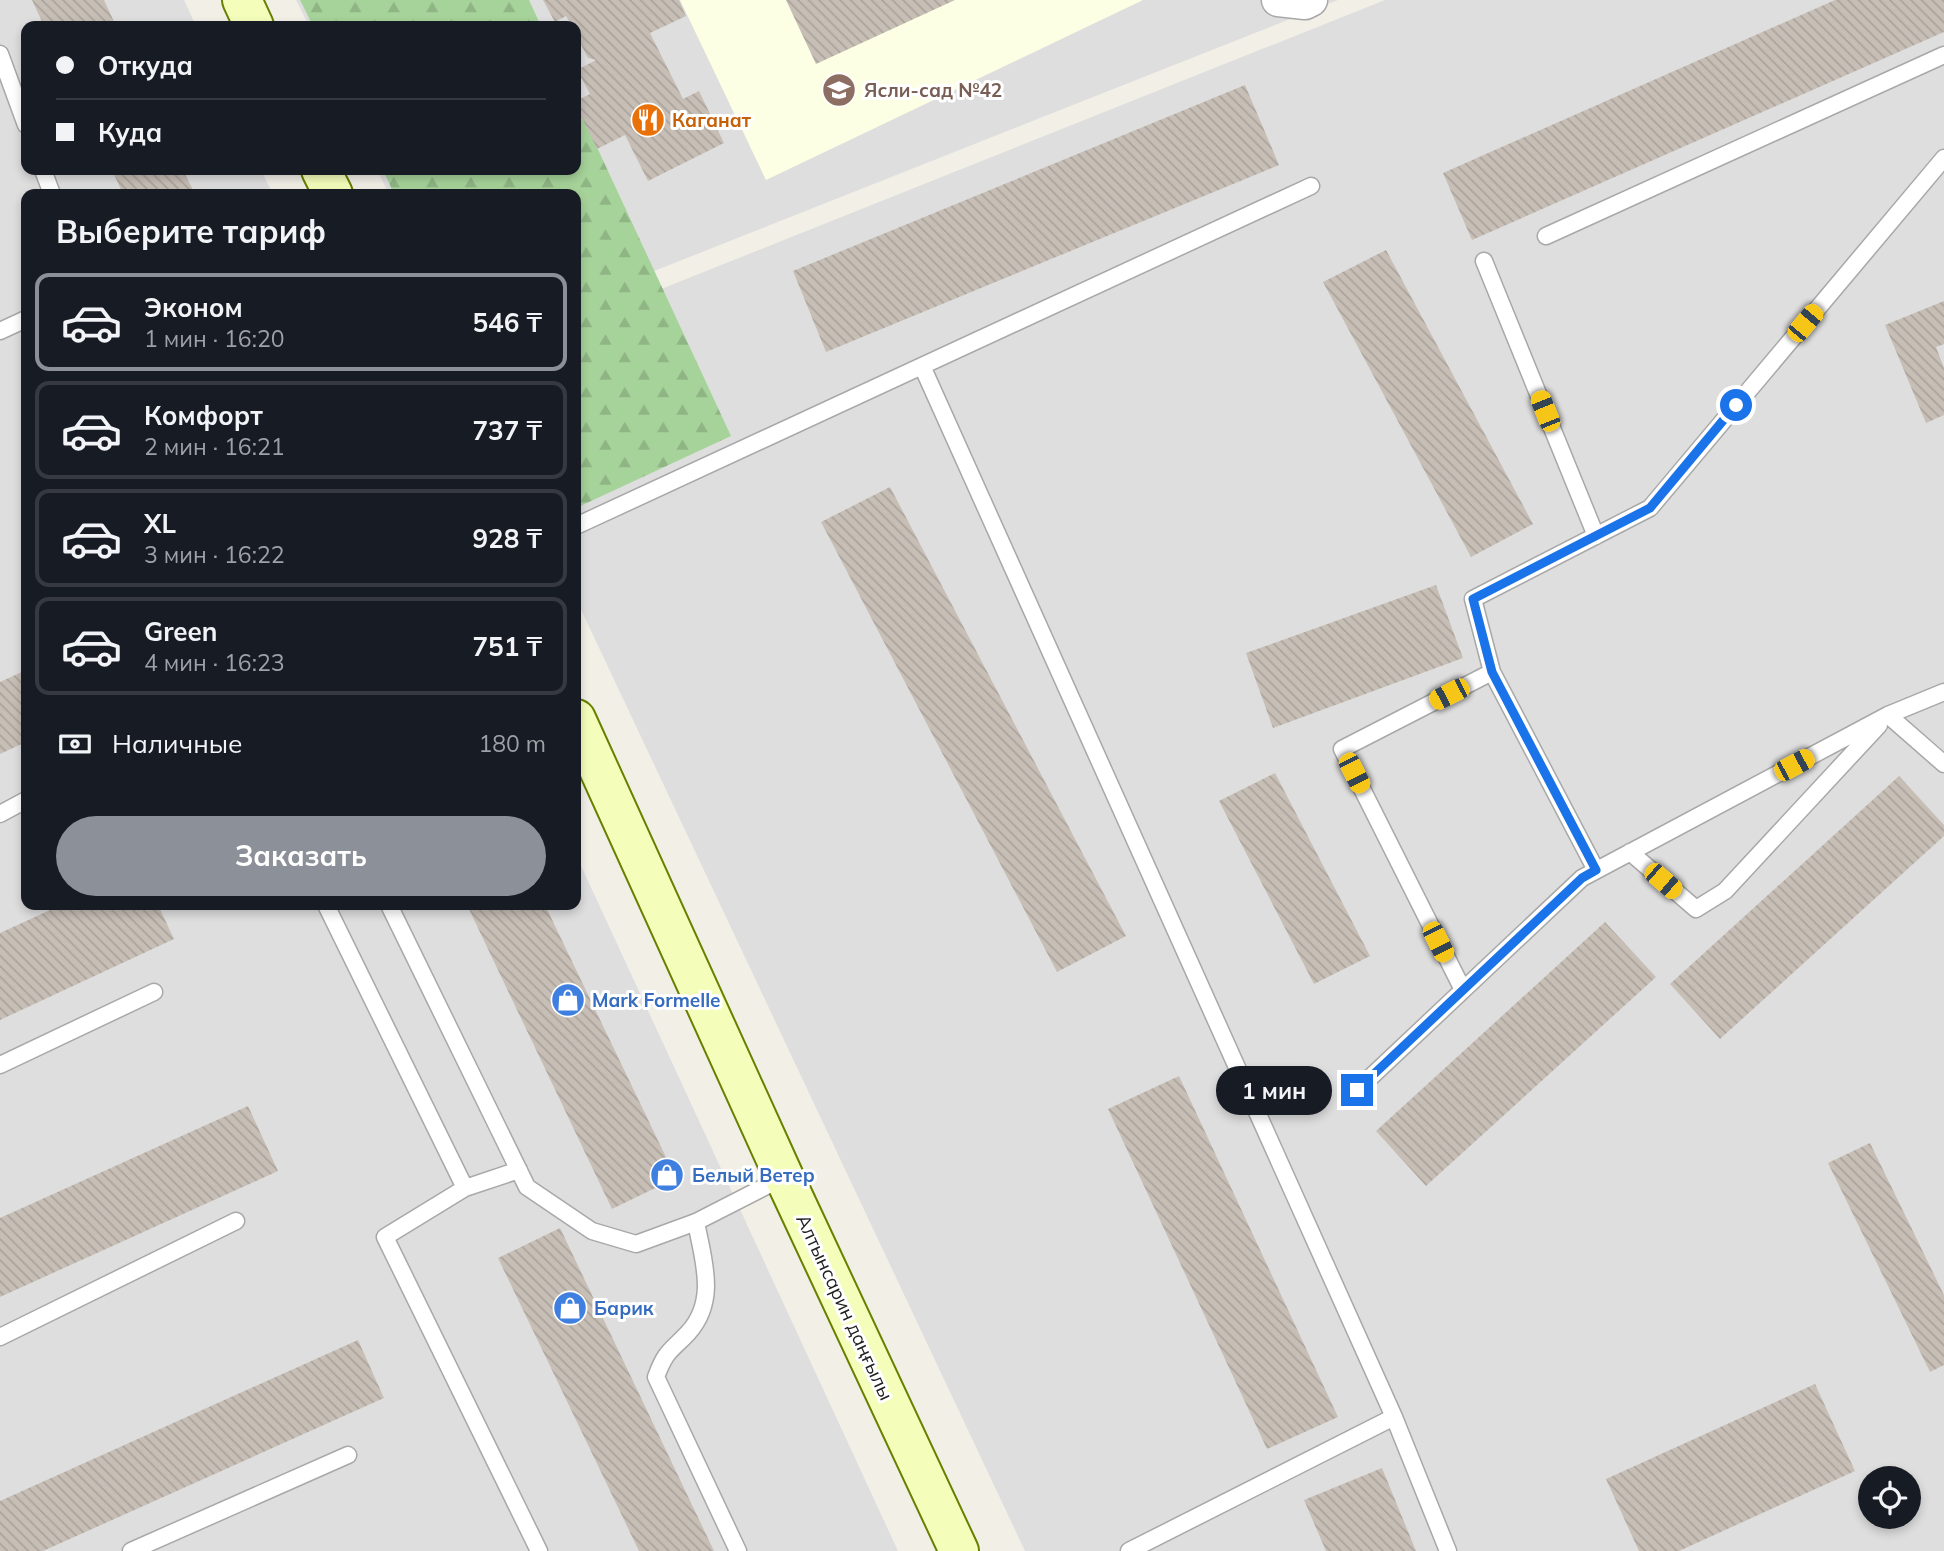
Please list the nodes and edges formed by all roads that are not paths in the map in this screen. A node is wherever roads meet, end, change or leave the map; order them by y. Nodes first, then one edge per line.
1 (242, 0) edge
2 (1278, 0) edge
3 (1311, 0) edge
4 (252, 21) edge
5 (0, 54) edge
6 (1944, 55) edge
7 (21, 111) edge
8 (1944, 158) edge
9 (1311, 186) dead end
10 (1546, 236) dead end
11 (1484, 261) dead end
12 (21, 320) edge
13 (0, 331) edge
14 (922, 366) junction
15 (581, 524) edge
16 (1595, 536) junction
17 (1492, 672) junction
18 (1944, 692) edge
19 (1888, 715) junction
20 (581, 730) edge
21 (1944, 764) edge
22 (21, 803) edge
23 (0, 814) edge
24 (1630, 852) junction
25 (1596, 870) junction
26 (328, 910) edge
27 (390, 910) edge
28 (1463, 990) junction
29 (154, 992) dead end
30 (0, 1065) edge
31 (1357, 1090) dead end
32 (519, 1170) junction
33 (784, 1177) junction
34 (465, 1188) junction
35 (236, 1221) dead end
36 (696, 1222) junction
37 (0, 1337) edge
38 (1394, 1417) junction
39 (348, 1455) dead end
40 (131, 1551) edge
41 (539, 1551) edge
42 (738, 1551) edge
43 (959, 1551) edge
44 (1129, 1551) edge
45 (1448, 1551) edge

1 - 4 main road
2 - 3 street
5 - 7 lane
6 - 10 lane
8 - 16 lane
9 - 14 lane
11 - 16 lane
12 - 13 lane
14 - 15 lane
14 - 38 lane
16 - 17 lane
17 - 25 lane
17 - 28 lane
18 - 19 lane
19 - 21 lane
19 - 24 lane
19 - 24 lane
20 - 33 main road, Алтынсарин даңғылы
22 - 23 lane
24 - 25 lane
25 - 28 lane
26 - 34 lane
27 - 32 lane
28 - 31 lane
29 - 30 lane
32 - 34 lane
32 - 36 lane
33 - 36 lane
33 - 43 main road, Алтынсарин даңғылы
34 - 41 lane
35 - 37 lane
36 - 42 lane
38 - 44 lane
38 - 45 lane
39 - 40 lane

